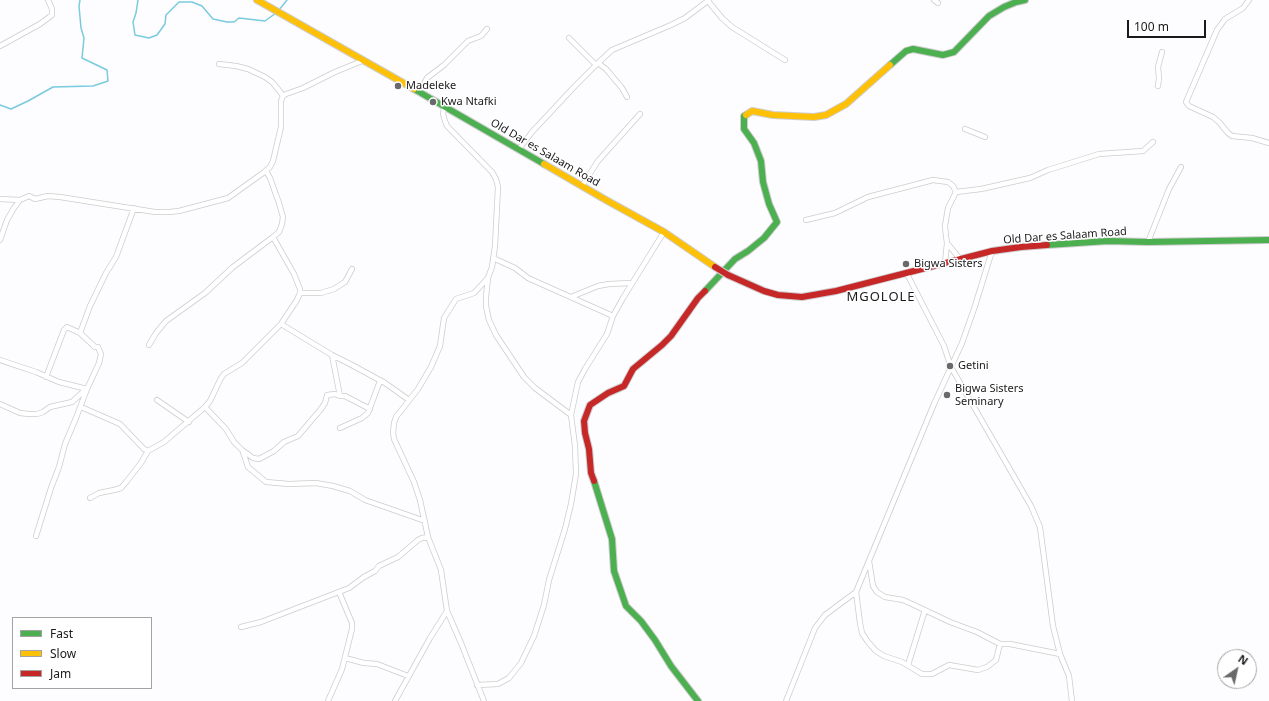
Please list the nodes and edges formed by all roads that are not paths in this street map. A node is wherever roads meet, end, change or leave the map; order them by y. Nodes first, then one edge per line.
1 (48, 0) edge
2 (257, 0) edge
3 (708, 0) edge
4 (1025, 0) edge
5 (1249, 0) edge
6 (487, 29) dead end
7 (569, 38) dead end
8 (0, 46) edge
9 (1162, 52) dead end
10 (785, 60) dead end
11 (362, 61) junction
12 (220, 64) dead end
13 (597, 64) junction
14 (1158, 86) dead end
15 (419, 93) junction
16 (283, 96) junction
17 (627, 98) dead end
18 (444, 107) junction
19 (640, 114) dead end
20 (965, 129) dead end
21 (985, 137) dead end
22 (1153, 142) dead end
23 (1269, 144) edge
24 (519, 149) junction
25 (1181, 167) dead end
26 (266, 171) junction
27 (582, 186) junction
28 (956, 192) junction
29 (0, 200) edge
30 (20, 200) junction
31 (134, 208) junction
32 (806, 220) dead end
33 (664, 232) junction
34 (273, 237) junction
35 (0, 240) edge
36 (1269, 240) edge
37 (1148, 242) junction
38 (947, 243) junction
39 (992, 252) junction
40 (493, 258) junction
41 (960, 259) junction
42 (945, 264) junction
43 (352, 269) dead end
44 (907, 274) junction
45 (488, 278) junction
46 (632, 283) junction
47 (300, 293) junction
48 (571, 296) junction
49 (613, 316) junction
50 (281, 324) junction
51 (80, 332) junction
52 (149, 345) dead end
53 (332, 356) junction
54 (0, 360) edge
55 (951, 367) junction
56 (46, 377) junction
57 (380, 381) junction
58 (87, 389) junction
59 (340, 396) junction
60 (157, 400) dead end
61 (409, 400) junction
62 (0, 404) edge
63 (80, 407) junction
64 (205, 407) junction
65 (370, 409) junction
66 (571, 416) junction
67 (189, 422) junction
68 (340, 428) dead end
69 (242, 450) junction
70 (148, 451) junction
71 (90, 498) dead end
72 (425, 521) junction
73 (36, 536) dead end
74 (428, 537) junction
75 (869, 561) junction
76 (339, 592) junction
77 (856, 592) junction
78 (925, 610) junction
79 (447, 611) junction
80 (242, 627) dead end
81 (1000, 644) junction
82 (1060, 654) junction
83 (345, 658) junction
84 (908, 665) junction
85 (408, 676) junction
86 (478, 685) junction
87 (328, 701) edge
88 (395, 701) edge
89 (484, 701) edge
90 (698, 701) edge
91 (786, 701) edge
92 (1072, 701) edge

1 - 8 street
2 - 11 street, Old Dar es Salaam Road
3 - 10 street
3 - 13 street
4 - 90 street
5 - 23 street
6 - 15 street
7 - 13 street
9 - 14 street
11 - 15 street, Old Dar es Salaam Road
11 - 16 street
12 - 16 street
13 - 17 street
13 - 24 street
15 - 18 street, Old Dar es Salaam Road
16 - 26 street
18 - 24 street, Old Dar es Salaam Road
18 - 40 street
19 - 27 street
20 - 21 street
22 - 28 street
24 - 27 street, Old Dar es Salaam Road
25 - 37 street
26 - 31 street
26 - 34 street
27 - 33 street, Old Dar es Salaam Road
28 - 32 street
28 - 38 street
29 - 30 street
30 - 31 street
30 - 35 street
31 - 51 street
33 - 44 street, Old Dar es Salaam Road, bridge
33 - 46 street
34 - 47 street
34 - 52 street
36 - 37 street, Old Dar es Salaam Road
37 - 39 street, Old Dar es Salaam Road
38 - 41 street
38 - 42 street
39 - 41 street, Old Dar es Salaam Road
39 - 55 street
40 - 45 street
40 - 48 street
41 - 42 street, Old Dar es Salaam Road
42 - 44 street, Old Dar es Salaam Road
43 - 47 street
44 - 55 street
45 - 61 street
45 - 66 street
46 - 48 street
46 - 49 street
47 - 50 street
48 - 49 street
49 - 66 street
50 - 53 street
50 - 64 street
51 - 56 street
51 - 58 street
53 - 57 street
53 - 59 street
54 - 56 street
55 - 75 street
55 - 82 street
56 - 58 street
57 - 61 street
57 - 65 street
58 - 62 street
58 - 63 street
59 - 65 street
59 - 69 street
60 - 67 street
61 - 72 street
63 - 70 street
63 - 73 street
64 - 67 street
64 - 69 street
65 - 68 street
66 - 86 street
67 - 70 street
69 - 72 street
70 - 71 street
72 - 74 street
74 - 76 street
74 - 79 street
75 - 77 street
75 - 78 street
76 - 80 street
76 - 83 street
77 - 84 street
77 - 91 street
78 - 81 street
78 - 84 street
79 - 85 street
79 - 86 street
81 - 82 street
81 - 84 street
82 - 92 street
83 - 85 street
83 - 87 street
85 - 88 street
86 - 89 street

